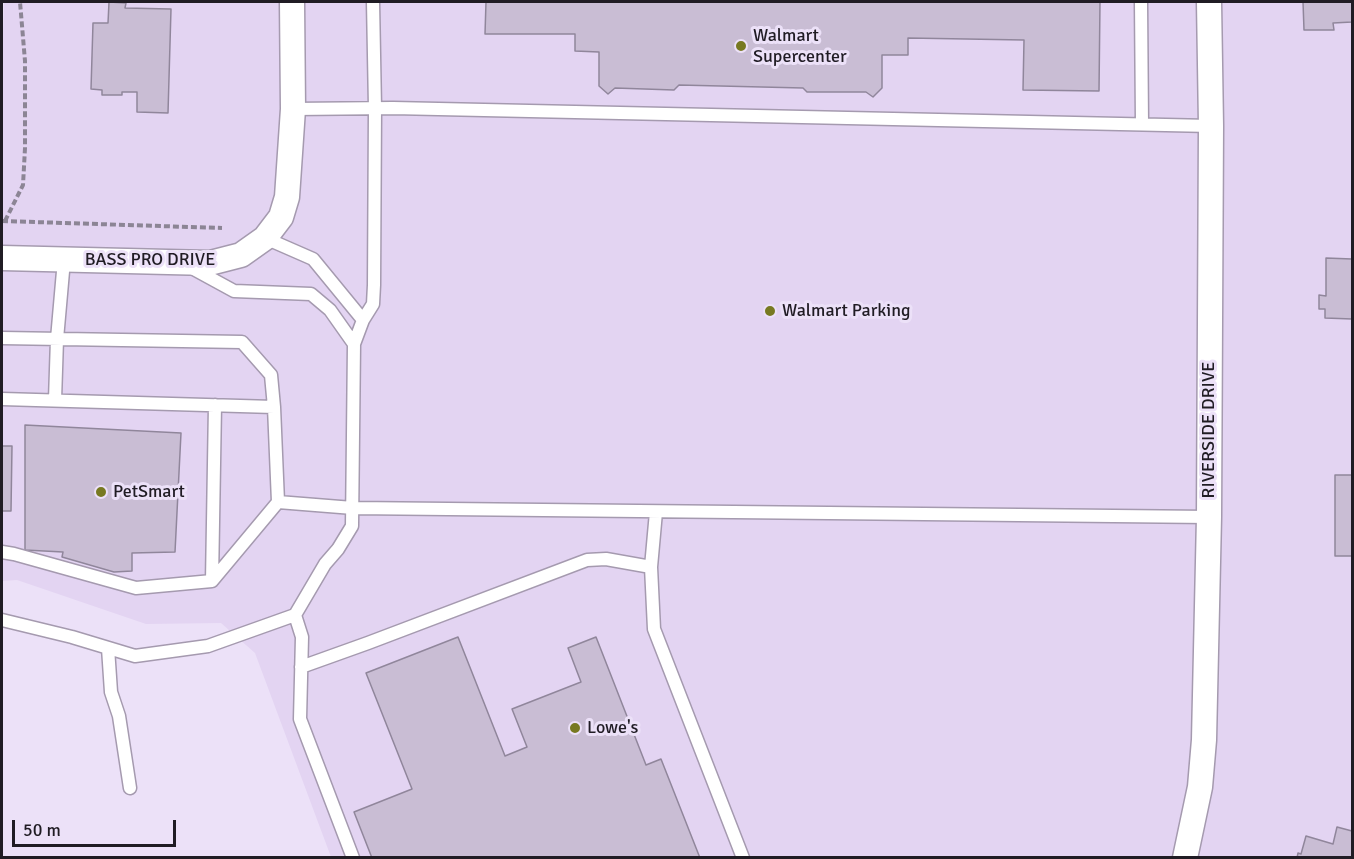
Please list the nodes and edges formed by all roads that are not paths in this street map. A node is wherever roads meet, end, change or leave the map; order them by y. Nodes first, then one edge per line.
1 (292, 2) edge
2 (373, 2) edge
3 (1141, 2) edge
4 (1209, 2) edge
5 (375, 108) junction
6 (293, 109) junction
7 (1142, 124) junction
8 (1211, 126) junction
9 (265, 238) junction
10 (2, 258) edge
11 (64, 260) junction
12 (181, 262) junction
13 (363, 320) junction
14 (2, 338) edge
15 (57, 339) junction
16 (354, 344) junction
17 (2, 399) edge
18 (55, 400) junction
19 (215, 405) junction
20 (274, 407) junction
21 (278, 502) junction
22 (353, 508) junction
23 (656, 512) junction
24 (1209, 518) junction
25 (2, 552) edge
26 (651, 567) junction
27 (212, 581) junction
28 (295, 615) junction
29 (2, 620) edge
30 (108, 648) junction
31 (301, 667) junction
32 (130, 788) dead end
33 (353, 858) edge
34 (743, 858) edge
35 (1185, 858) edge

1 - 6 street, BASS PRO DRIVE
2 - 5 lane
3 - 7 lane
4 - 8 street, RIVERSIDE DRIVE
5 - 6 lane
5 - 7 lane
5 - 13 lane
6 - 9 street, BASS PRO DRIVE
7 - 8 lane
8 - 24 street, RIVERSIDE DRIVE
9 - 12 street, BASS PRO DRIVE
9 - 13 lane
10 - 11 street, BASS PRO DRIVE
11 - 12 street, BASS PRO DRIVE
11 - 15 lane
12 - 16 lane
13 - 16 lane
14 - 15 lane
15 - 18 lane
15 - 20 lane
16 - 22 lane
17 - 18 lane
18 - 19 lane
19 - 20 lane
19 - 27 lane
20 - 21 lane
21 - 22 lane
21 - 27 lane
22 - 23 lane
22 - 28 lane
23 - 24 lane
23 - 26 lane
24 - 35 street, RIVERSIDE DRIVE
25 - 27 lane
26 - 31 lane
26 - 34 lane
28 - 30 lane
28 - 31 lane
29 - 30 lane
30 - 32 lane
31 - 33 lane

